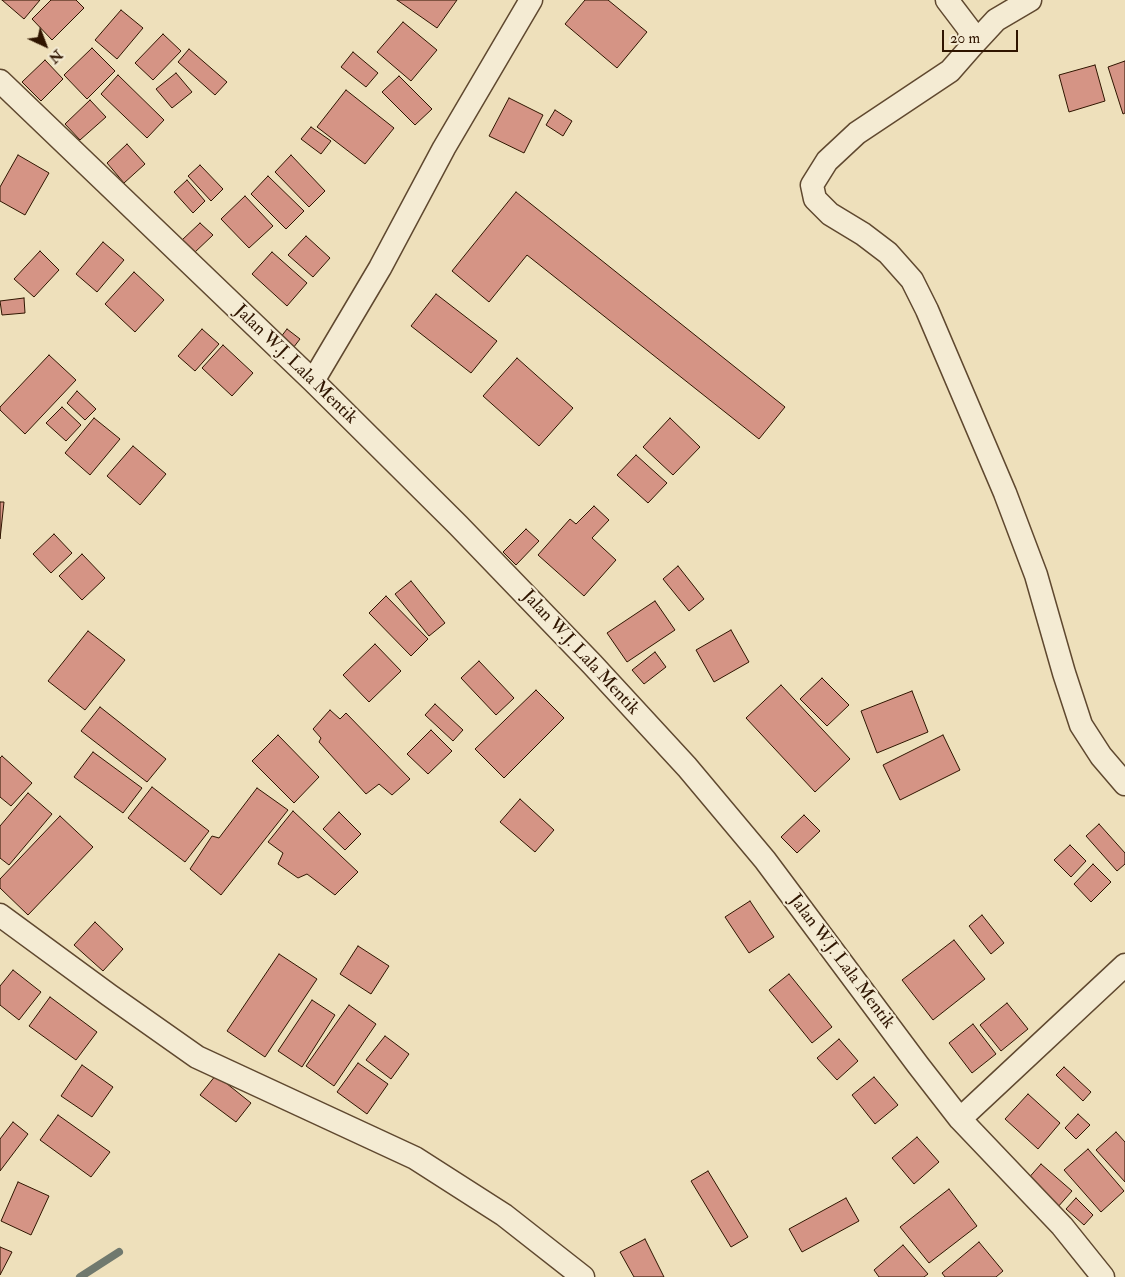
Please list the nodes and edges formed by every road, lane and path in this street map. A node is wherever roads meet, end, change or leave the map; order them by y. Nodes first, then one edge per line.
1 (531, 0) edge
2 (946, 0) edge
3 (1030, 0) edge
4 (971, 47) junction
5 (0, 81) edge
6 (313, 381) junction
7 (1125, 784) edge
8 (0, 914) edge
9 (1125, 965) edge
10 (960, 1119) junction
11 (582, 1277) edge
12 (1103, 1277) edge

1 - 6 street
2 - 4 street
3 - 4 street
4 - 7 street
5 - 6 street, Jalan W.J. Lala Mentik
6 - 10 street, Jalan W.J. Lala Mentik
8 - 11 street
9 - 10 street
10 - 12 street, Jalan W.J. Lala Mentik

